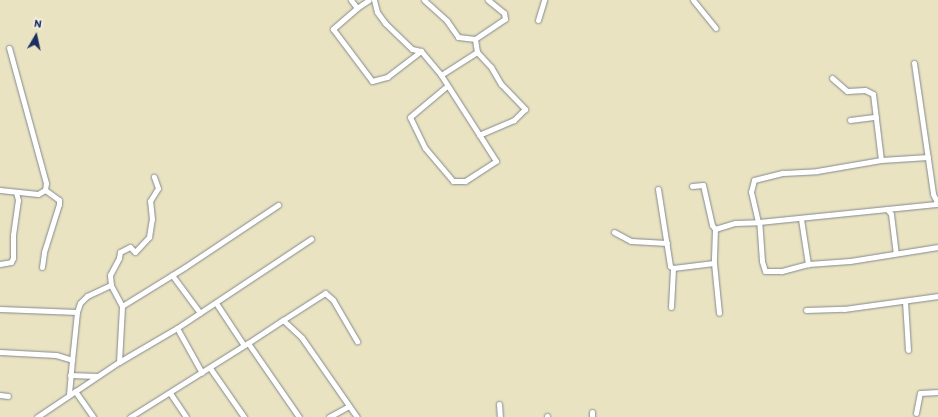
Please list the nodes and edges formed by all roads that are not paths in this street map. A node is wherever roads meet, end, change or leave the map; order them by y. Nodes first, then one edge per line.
1 (351, 0) edge
2 (369, 0) edge
3 (374, 0) edge
4 (424, 0) edge
5 (488, 0) edge
6 (544, 0) edge
7 (693, 0) edge
8 (357, 8) junction
9 (538, 20) dead end
10 (716, 28) dead end
11 (475, 39) junction
12 (9, 48) dead end
13 (421, 51) junction
14 (477, 52) junction
15 (914, 63) dead end
16 (442, 75) junction
17 (832, 78) dead end
18 (447, 86) junction
19 (876, 117) junction
20 (850, 120) dead end
21 (479, 135) junction
22 (928, 157) junction
23 (881, 160) junction
24 (154, 177) dead end
25 (692, 186) dead end
26 (658, 189) dead end
27 (0, 190) edge
28 (45, 190) junction
29 (16, 192) junction
30 (937, 204) edge
31 (278, 205) dead end
32 (887, 209) junction
33 (801, 219) junction
34 (759, 222) junction
35 (715, 229) junction
36 (614, 232) dead end
37 (312, 239) dead end
38 (667, 243) junction
39 (938, 247) edge
40 (896, 253) junction
41 (714, 263) junction
42 (0, 264) edge
43 (808, 264) junction
44 (42, 268) dead end
45 (673, 268) junction
46 (172, 275) junction
47 (110, 285) junction
48 (938, 296) edge
49 (905, 301) junction
50 (216, 303) junction
51 (122, 306) junction
52 (671, 307) dead end
53 (0, 309) edge
54 (806, 310) dead end
55 (77, 312) junction
56 (200, 313) junction
57 (719, 313) dead end
58 (283, 320) junction
59 (178, 328) junction
60 (357, 341) dead end
61 (246, 344) junction
62 (908, 350) dead end
63 (0, 352) edge
64 (72, 360) junction
65 (119, 362) junction
66 (210, 368) junction
67 (202, 373) junction
68 (70, 375) junction
69 (97, 376) junction
70 (75, 391) junction
71 (938, 392) edge
72 (170, 393) junction
73 (69, 394) junction
74 (0, 396) edge
75 (8, 396) dead end
76 (499, 404) dead end
77 (348, 407) junction
78 (916, 413) dead end
79 (36, 417) edge
80 (93, 417) edge
81 (130, 417) edge
82 (186, 417) edge
83 (244, 417) edge
84 (299, 417) edge
85 (329, 417) edge
86 (357, 417) edge
87 (500, 417) edge

1 - 8 street
2 - 8 street
3 - 13 street
4 - 11 street
5 - 11 street
6 - 9 street
7 - 10 street
8 - 13 street
11 - 14 street
12 - 28 street
13 - 16 street
14 - 16 street
14 - 21 street
15 - 22 street
16 - 18 street
17 - 19 street
18 - 21 street
18 - 21 street
19 - 20 street
19 - 23 street
22 - 23 street
22 - 30 street
23 - 34 street
24 - 47 street
25 - 35 street
26 - 38 street
27 - 29 street
28 - 29 street
28 - 44 street
29 - 42 street
30 - 32 street
31 - 46 street
32 - 33 street
32 - 40 street
33 - 34 street
33 - 43 street
34 - 35 street
34 - 43 street
35 - 41 street
36 - 38 street
37 - 50 street
38 - 45 street
39 - 40 street
40 - 43 street
41 - 45 street
41 - 57 street
45 - 52 street
46 - 51 street
46 - 56 street
47 - 51 street
47 - 55 street
48 - 49 street
49 - 54 street
49 - 62 street
50 - 56 street
50 - 61 street
51 - 65 street
53 - 55 street
55 - 64 street
56 - 59 street
58 - 60 street
58 - 61 street
58 - 77 street
59 - 65 street
59 - 67 street
61 - 66 street
61 - 84 street
63 - 64 street
64 - 68 street
65 - 69 street
66 - 67 street
66 - 83 street
67 - 72 street
68 - 69 street
68 - 73 street
69 - 70 street
70 - 73 street
70 - 80 street
71 - 78 street
72 - 81 street
72 - 82 street
73 - 79 street
74 - 75 street
76 - 87 street
77 - 85 street
77 - 86 street

